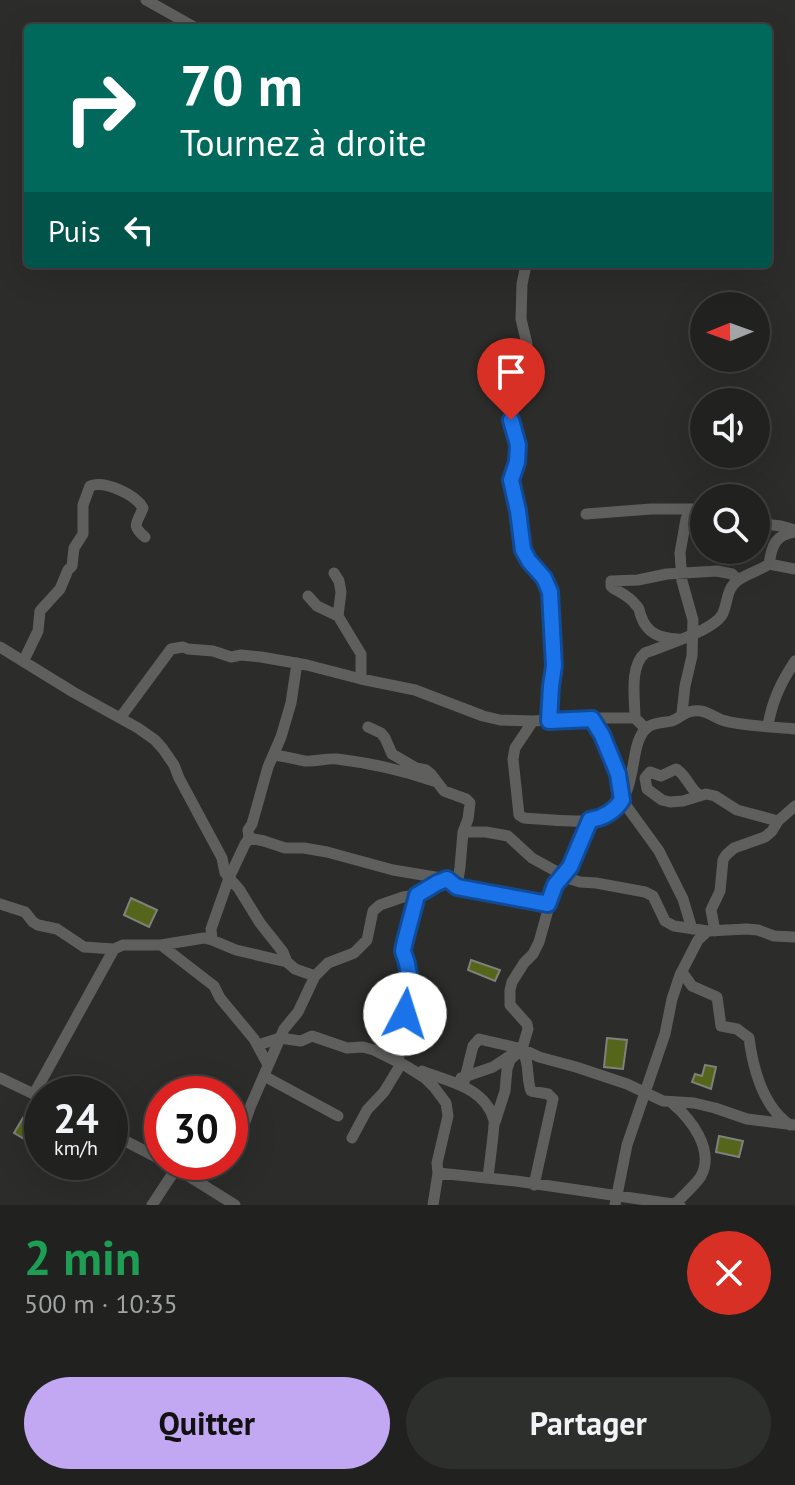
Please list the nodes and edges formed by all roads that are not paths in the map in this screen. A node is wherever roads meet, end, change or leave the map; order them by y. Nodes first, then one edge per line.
1 (146, 0) edge
2 (189, 24) edge
3 (524, 268) edge
4 (690, 510) edge
5 (586, 514) dead end
6 (690, 516) edge
7 (770, 525) edge
8 (795, 531) edge
9 (145, 537) dead end
10 (770, 556) edge
11 (769, 564) joint
12 (795, 569) edge
13 (334, 573) dead end
14 (682, 573) junction
15 (738, 580) junction
16 (308, 596) dead end
17 (338, 616) junction
18 (693, 635) junction
19 (679, 639) junction
20 (0, 647) edge
21 (24, 660) junction
22 (795, 661) edge
23 (297, 663) junction
24 (361, 679) junction
25 (682, 713) junction
26 (120, 718) junction
27 (635, 718) junction
28 (592, 719) junction
29 (533, 721) junction
30 (549, 721) junction
31 (768, 726) junction
32 (368, 727) dead end
33 (646, 729) junction
34 (795, 729) edge
35 (280, 739) junction
36 (273, 755) junction
37 (288, 756) junction
38 (437, 782) junction
39 (699, 795) junction
40 (622, 800) junction
41 (795, 806) edge
42 (590, 820) junction
43 (778, 821) junction
44 (463, 832) junction
45 (249, 838) junction
46 (562, 876) junction
47 (229, 878) junction
48 (452, 883) junction
49 (417, 895) junction
50 (0, 904) edge
51 (548, 904) junction
52 (692, 929) junction
53 (711, 931) junction
54 (209, 936) junction
55 (795, 937) edge
56 (161, 945) junction
57 (114, 949) junction
58 (287, 962) junction
59 (682, 972) junction
60 (315, 976) junction
61 (373, 1024) dead end
62 (280, 1038) junction
63 (258, 1045) junction
64 (522, 1049) junction
65 (402, 1064) junction
66 (266, 1071) junction
67 (48, 1076) edge
68 (0, 1078) edge
69 (464, 1082) junction
70 (24, 1089) edge
71 (647, 1096) junction
72 (672, 1103) junction
73 (248, 1113) edge
74 (338, 1116) dead end
75 (495, 1122) junction
76 (793, 1125) edge
77 (352, 1138) dead end
78 (438, 1173) junction
79 (488, 1177) junction
80 (162, 1180) edge
81 (195, 1180) edge
82 (534, 1185) junction
83 (616, 1201) edge
84 (152, 1205) edge
85 (235, 1205) edge
86 (433, 1205) edge
87 (678, 1205) edge

1 - 2 street
3 - 30 street
4 - 5 street
6 - 14 street
7 - 8 street
8 - 10 street
9 - 21 street
11 - 12 street
11 - 15 street
13 - 17 street
14 - 15 street
14 - 18 street
14 - 19 street
15 - 18 street
16 - 17 street
17 - 24 street
18 - 19 street
18 - 25 street
19 - 27 street
20 - 21 street
21 - 26 street
22 - 31 street
23 - 24 street
23 - 26 street
23 - 35 street
24 - 29 street
25 - 31 street
25 - 33 street
26 - 47 street
27 - 28 street
27 - 33 street
28 - 30 street
28 - 40 street
29 - 30 street
29 - 42 street
31 - 34 street
32 - 38 street
33 - 40 street
35 - 36 street
35 - 37 street
36 - 37 street
36 - 45 street
37 - 38 street
38 - 44 street
39 - 39 street
39 - 43 street
40 - 42 street
40 - 52 street
41 - 43 street
42 - 46 street
43 - 53 street
44 - 46 street
44 - 48 street
45 - 47 street
45 - 48 street
46 - 51 street
46 - 52 street
47 - 54 street
47 - 58 street
48 - 49 street
48 - 51 street
49 - 60 street
49 - 65 street
50 - 57 street
51 - 64 street
52 - 53 street
53 - 55 street
53 - 59 street
54 - 56 street
54 - 58 street
56 - 57 street
56 - 63 street
57 - 67 street
58 - 60 street
59 - 71 street
59 - 76 street
60 - 62 street
61 - 65 street
62 - 63 street
62 - 65 street
62 - 66 street
63 - 66 street
64 - 69 street
64 - 69 street
64 - 71 street
64 - 75 street
64 - 82 street
65 - 69 street
65 - 77 street
65 - 78 street
66 - 73 street
66 - 74 street
68 - 70 street
69 - 75 street
71 - 72 street
71 - 83 street
72 - 76 street
72 - 87 street
75 - 79 street
78 - 79 street
78 - 86 street
79 - 82 street
80 - 84 street
81 - 85 street
82 - 83 street
83 - 87 street

